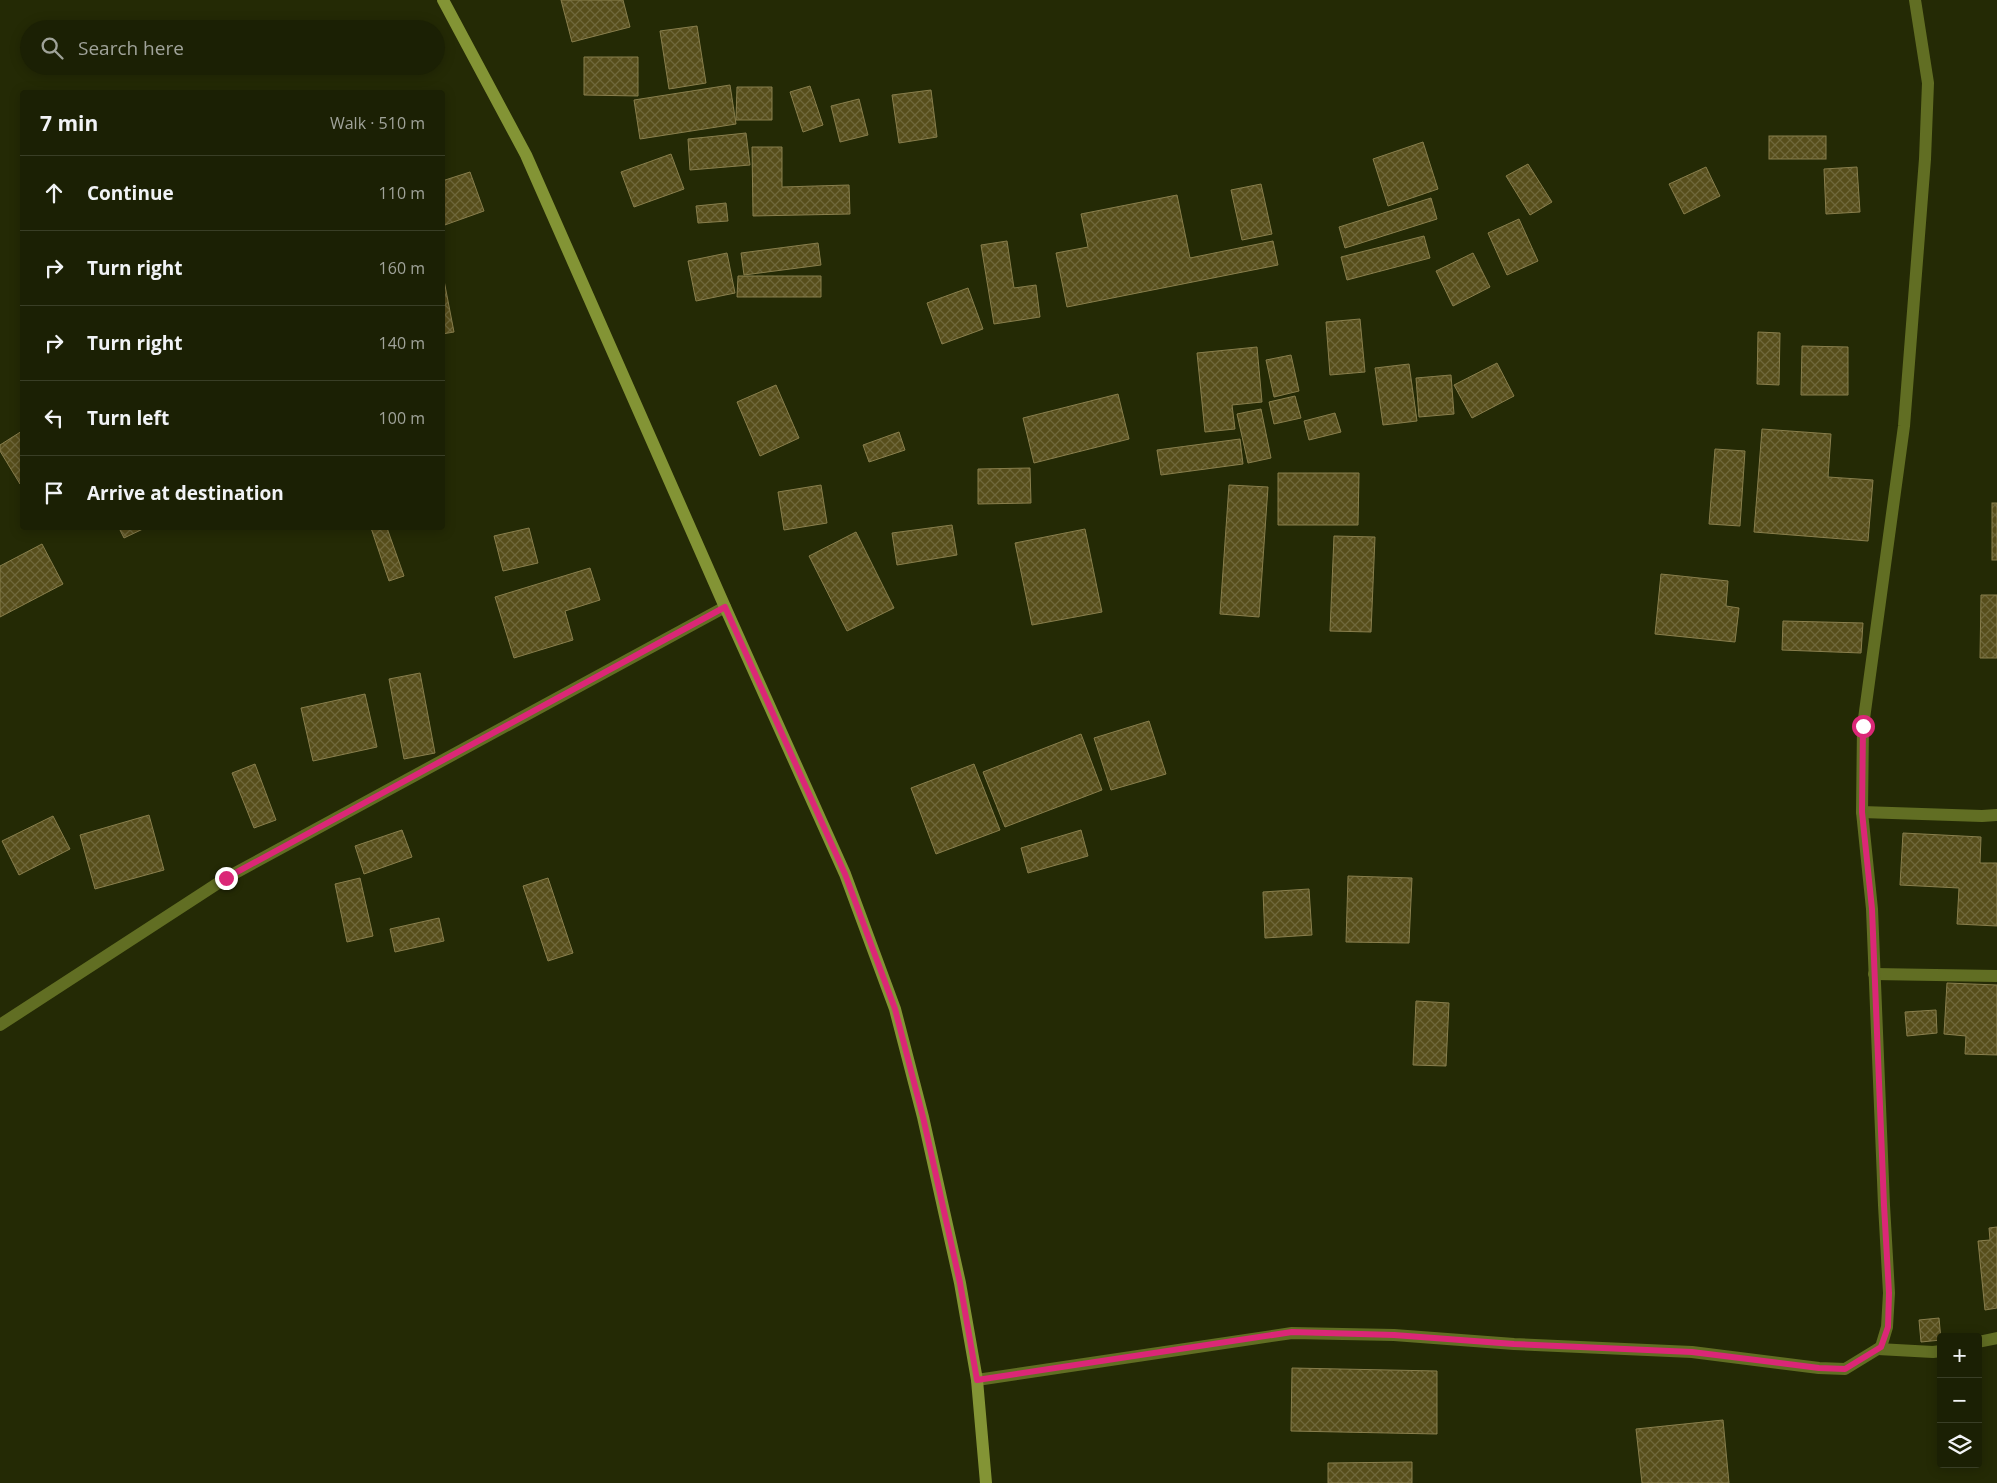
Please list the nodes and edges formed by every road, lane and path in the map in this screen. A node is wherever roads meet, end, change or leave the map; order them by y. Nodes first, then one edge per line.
1 (443, 0) edge
2 (1915, 0) edge
3 (725, 607) junction
4 (1862, 812) junction
5 (1997, 815) edge
6 (1874, 974) junction
7 (1997, 976) edge
8 (0, 1025) edge
9 (1997, 1338) edge
10 (1982, 1341) edge
11 (1878, 1349) junction
12 (1937, 1352) edge
13 (977, 1380) junction
14 (986, 1483) edge

1 - 3 street
2 - 4 street
3 - 8 street
3 - 13 street
4 - 5 street
4 - 6 street
6 - 7 street
6 - 11 street
9 - 10 street
11 - 12 street
11 - 13 street
13 - 14 street

